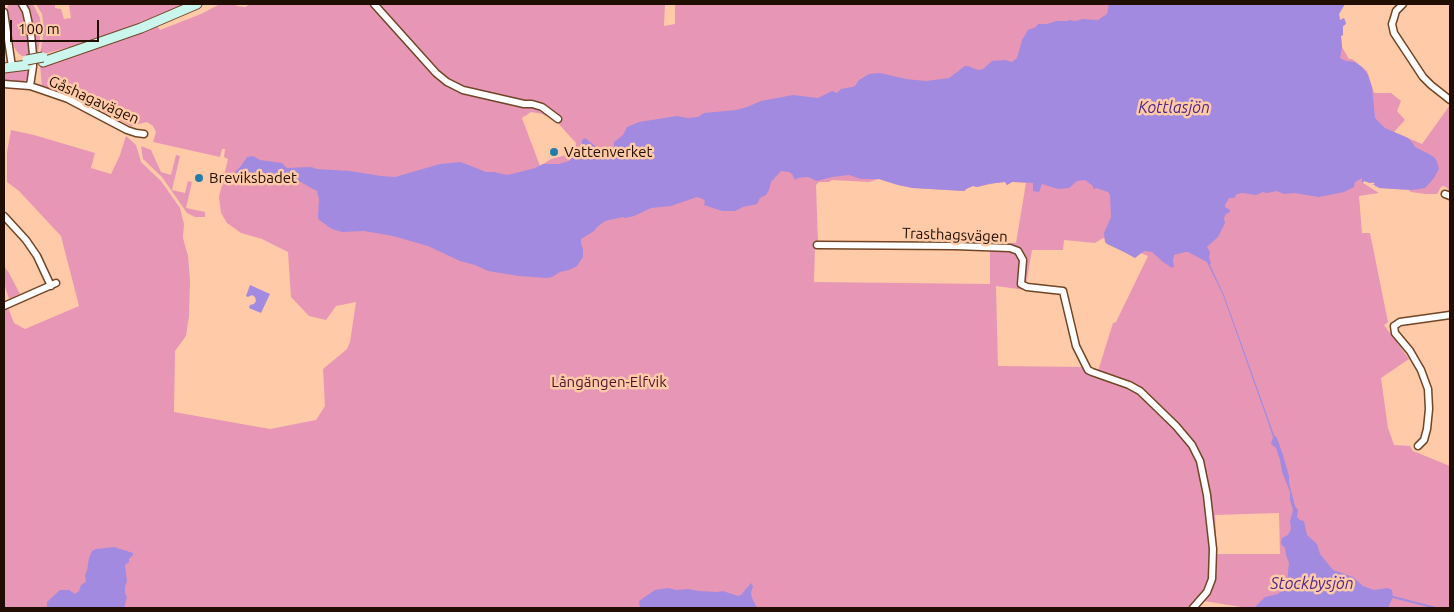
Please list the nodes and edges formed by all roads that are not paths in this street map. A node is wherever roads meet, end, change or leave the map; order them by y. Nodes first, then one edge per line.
1 (22, 4) edge
2 (197, 4) edge
3 (374, 4) edge
4 (1403, 4) edge
5 (4, 12) edge
6 (8, 65) edge
7 (4, 84) edge
8 (30, 86) junction
9 (1450, 100) edge
10 (558, 119) dead end
11 (144, 134) dead end
12 (4, 216) edge
13 (817, 245) dead end
14 (4, 306) edge
15 (1450, 315) edge
16 (1418, 446) dead end
17 (1194, 608) edge

1 - 8 street
2 - 6 main road
3 - 10 street
4 - 9 street
5 - 6 street
7 - 8 street, Gåshagavägen
8 - 11 street, Gåshagavägen
12 - 14 street
13 - 17 street, Trasthagsvägen
15 - 16 street

